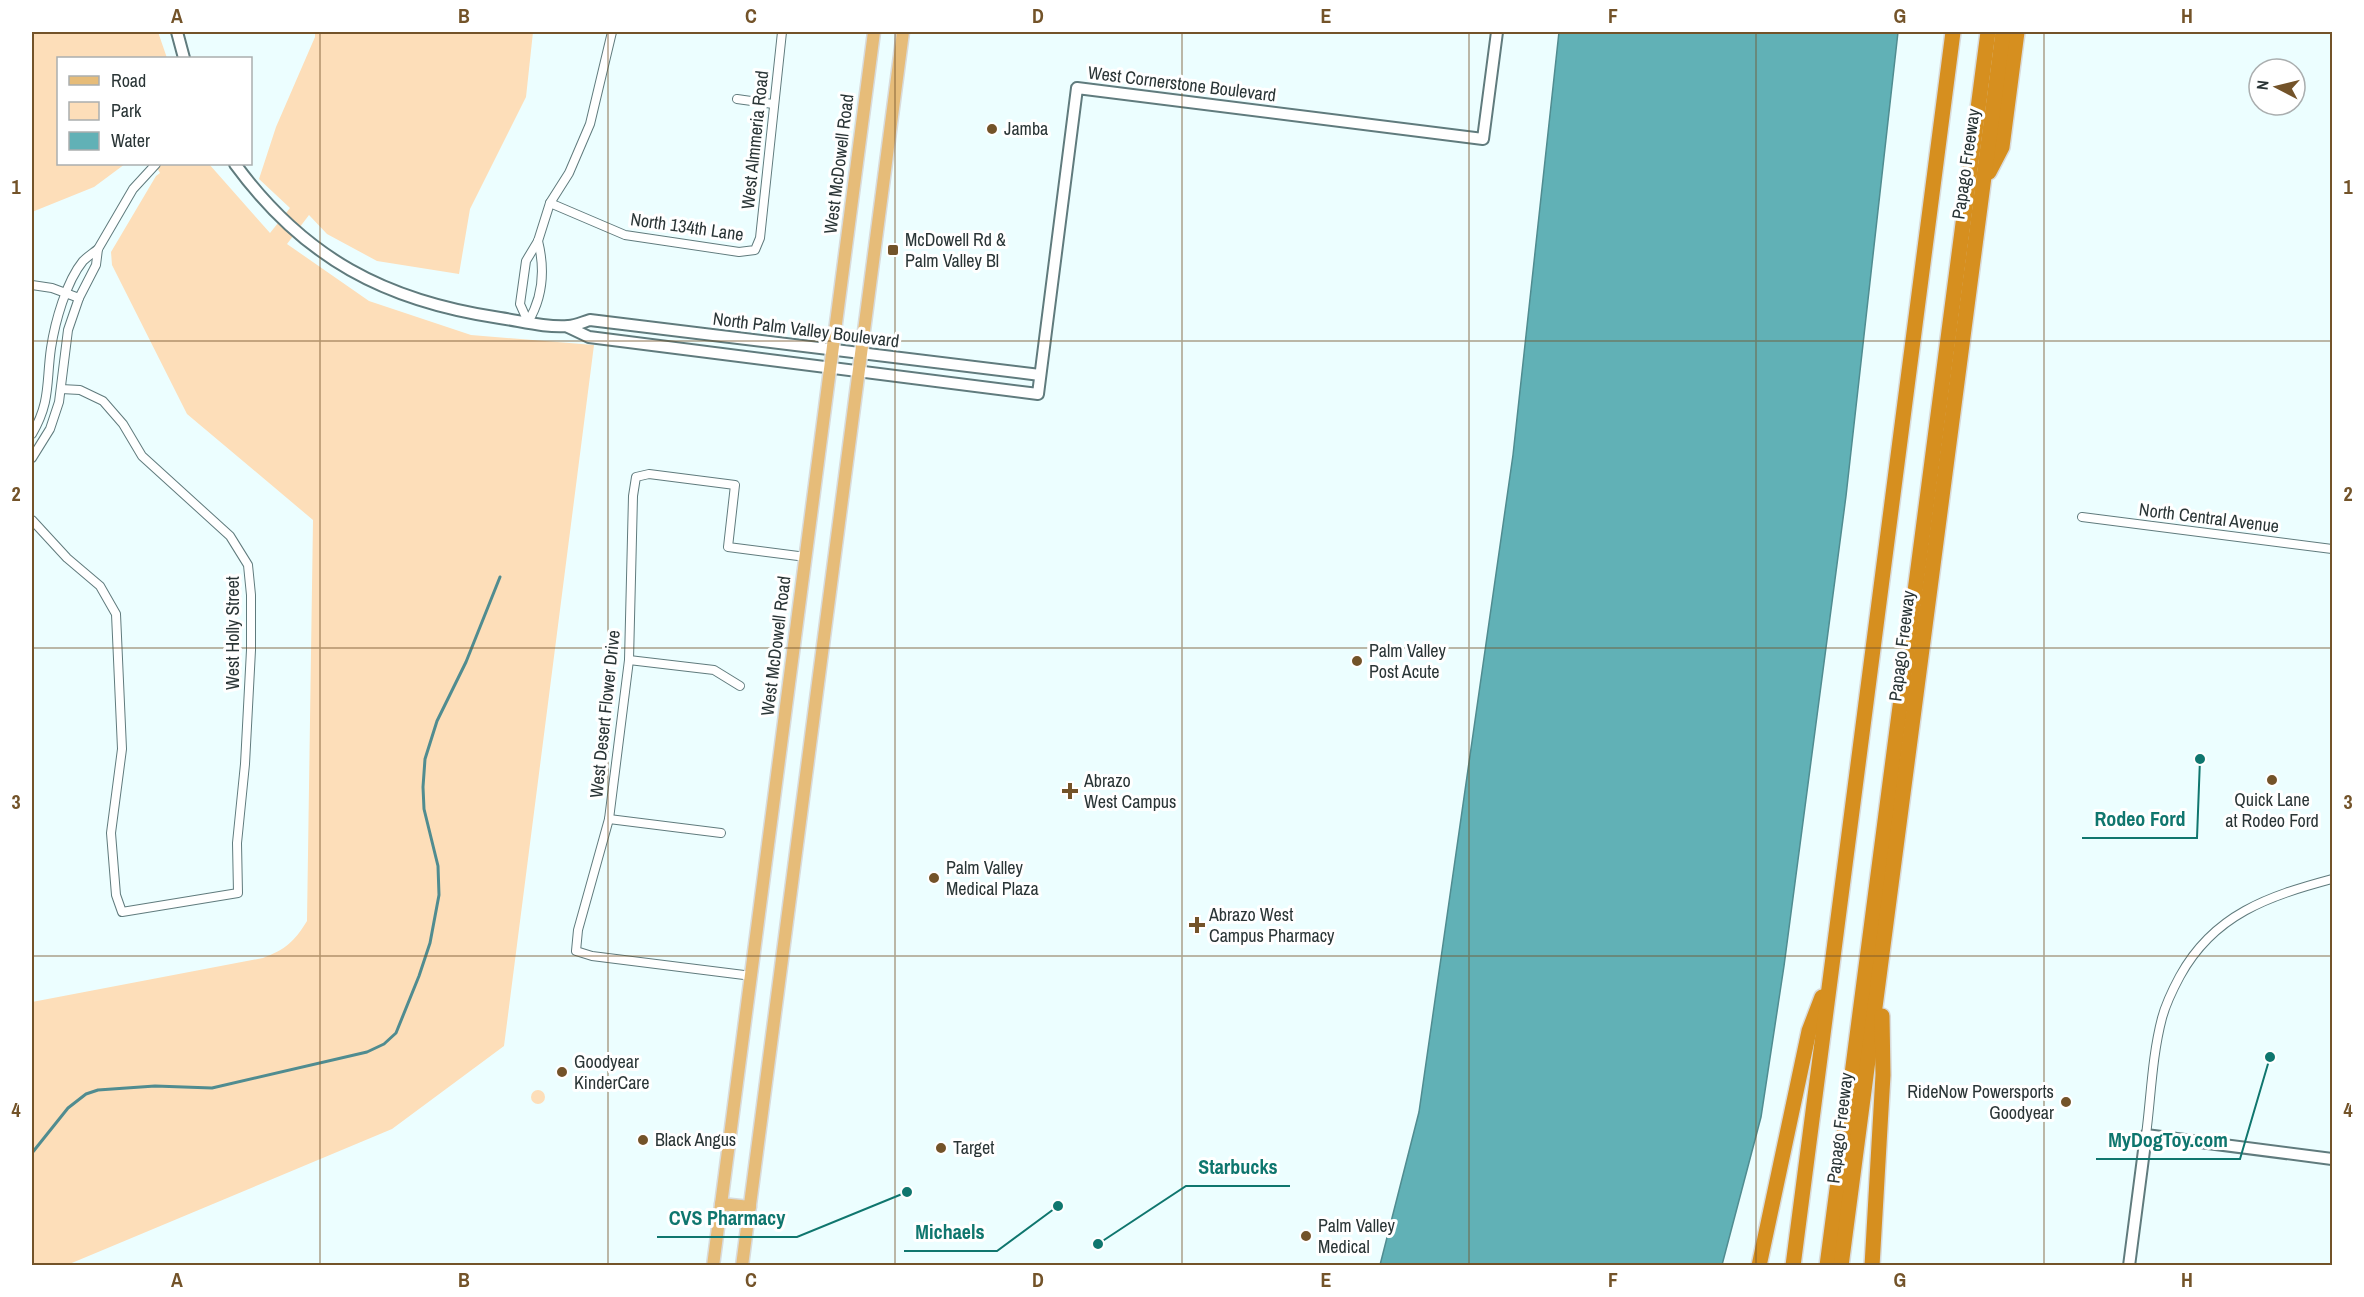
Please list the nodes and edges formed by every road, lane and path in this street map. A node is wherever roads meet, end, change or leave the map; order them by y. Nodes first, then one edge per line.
1 (177, 32) edge
2 (612, 32) edge
3 (782, 32) edge
4 (874, 32) edge
5 (903, 32) edge
6 (1497, 32) edge
7 (1953, 32) edge
8 (1988, 32) edge
9 (2003, 32) edge
10 (2017, 32) edge
11 (184, 57) edge
12 (737, 99) dead end
13 (773, 104) junction
14 (155, 165) edge
15 (236, 165) edge
16 (1983, 186) junction
17 (550, 203) junction
18 (538, 241) junction
19 (98, 249) junction
20 (755, 250) joint
21 (32, 285) edge
22 (67, 293) junction
23 (79, 298) junction
24 (528, 322) junction
25 (568, 327) junction
26 (832, 351) junction
27 (860, 352) junction
28 (830, 369) junction
29 (858, 373) junction
30 (1040, 375) junction
31 (61, 389) junction
32 (1038, 394) joint
33 (32, 434) edge
34 (32, 458) edge
35 (2082, 517) dead end
36 (32, 520) edge
37 (2332, 549) edge
38 (806, 557) junction
39 (629, 660) junction
40 (740, 686) dead end
41 (609, 819) junction
42 (722, 833) dead end
43 (2332, 879) edge
44 (1881, 964) junction
45 (752, 976) junction
46 (1830, 978) junction
47 (2146, 1135) junction
48 (2332, 1159) edge
49 (721, 1204) junction
50 (750, 1207) junction
51 (712, 1266) edge
52 (742, 1266) edge
53 (1759, 1266) edge
54 (1793, 1266) edge
55 (1827, 1266) edge
56 (1841, 1266) edge
57 (1872, 1266) edge
58 (2130, 1266) edge

1 - 11 street
2 - 17 street
3 - 13 street, West Almmeria Road
4 - 26 main road, West McDowell Road
5 - 27 main road
6 - 30 street, West Cornerstone Boulevard
7 - 46 highway, Papago Freeway
8 - 55 highway
9 - 16 highway, Papago Freeway
10 - 16 highway
12 - 13 street
13 - 20 street, West Almmeria Road
14 - 19 street
15 - 24 street, North Palm Valley Boulevard
16 - 44 highway, Papago Freeway
17 - 18 street
17 - 20 street, North 134th Lane
18 - 24 street
18 - 24 street
19 - 22 street
19 - 23 street
21 - 22 street
22 - 23 street
22 - 33 street
23 - 31 street
24 - 25 street, North Palm Valley Boulevard
25 - 26 street, North Palm Valley Boulevard
25 - 28 street, North Palm Valley Boulevard
26 - 27 street, North Palm Valley Boulevard
26 - 28 main road, West McDowell Road
27 - 29 main road
27 - 30 street, North Palm Valley Boulevard
28 - 29 street, North Palm Valley Boulevard
28 - 38 main road, West McDowell Road
29 - 32 street, North Palm Valley Boulevard
29 - 50 main road
30 - 32 street, West Cornerstone Boulevard
31 - 34 street
31 - 36 street, West Holly Street
35 - 37 street, North Central Avenue
38 - 39 street, West Desert Flower Drive
38 - 45 main road, West McDowell Road
39 - 40 street
39 - 41 street, West Desert Flower Drive
41 - 42 street
41 - 45 street, West Desert Flower Drive
43 - 47 street
44 - 56 highway, Papago Freeway
44 - 57 highway
45 - 49 main road, West McDowell Road
46 - 53 highway
46 - 54 highway, Papago Freeway
47 - 48 street
47 - 58 street
49 - 50 main road
49 - 51 main road, West McDowell Road
50 - 52 main road

